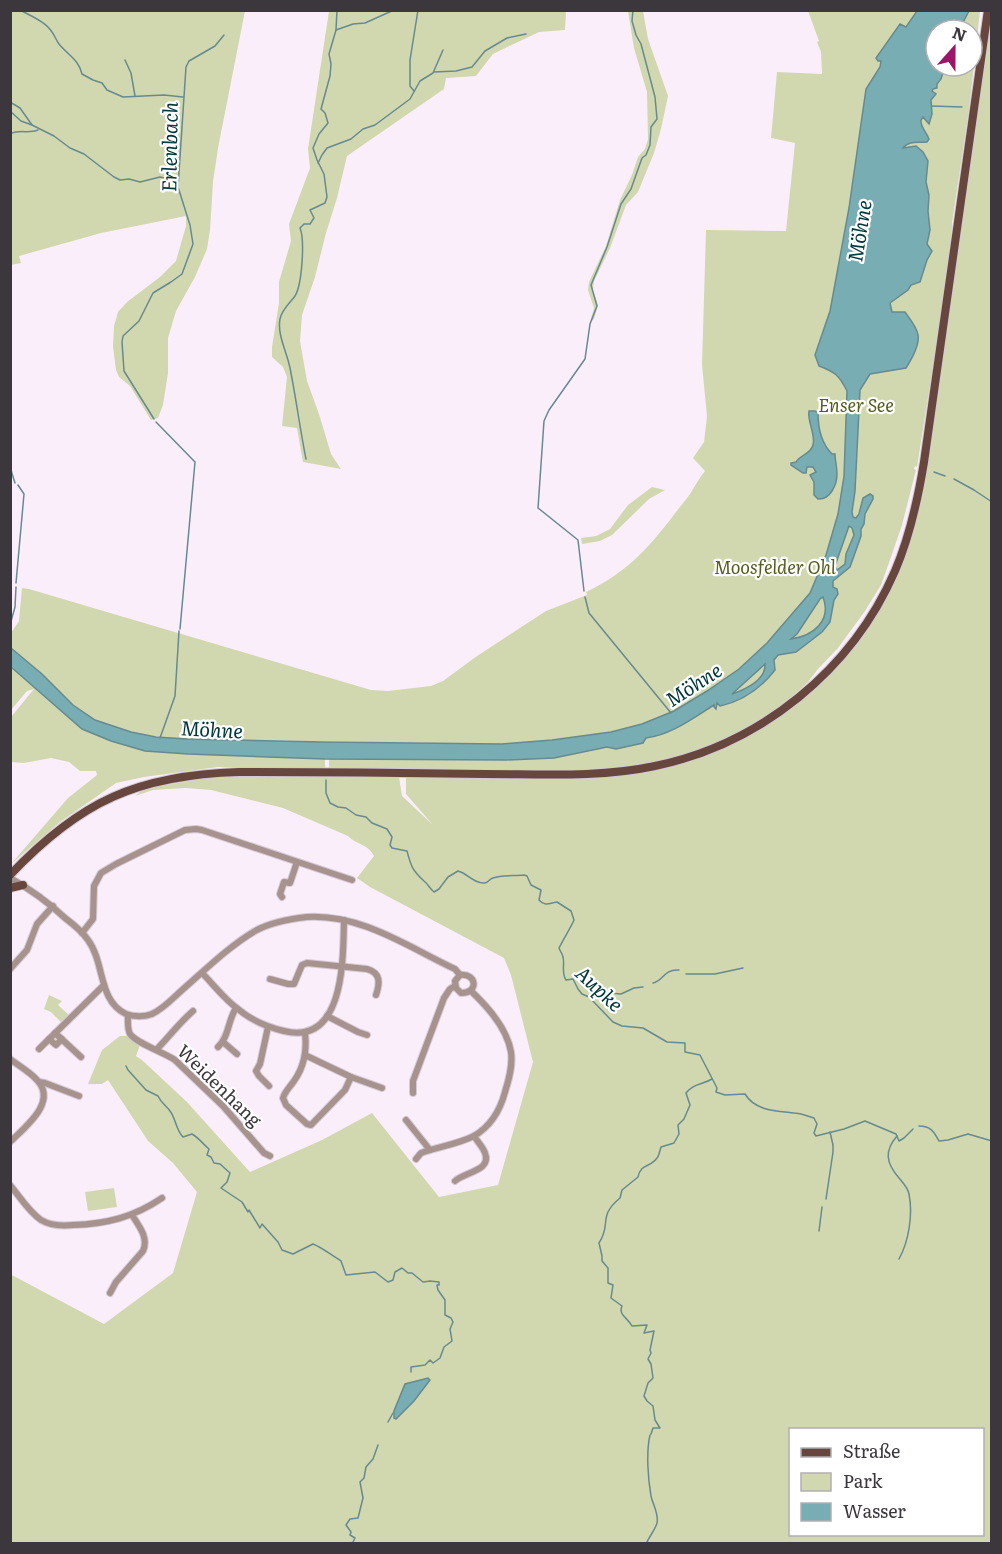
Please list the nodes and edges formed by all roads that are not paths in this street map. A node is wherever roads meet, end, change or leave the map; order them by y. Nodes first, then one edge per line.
1 (988, 10) edge
2 (297, 862) junction
3 (10, 876) edge
4 (352, 880) dead end
5 (23, 885) junction
6 (10, 888) edge
7 (282, 897) dead end
8 (52, 906) junction
9 (344, 920) junction
10 (82, 933) junction
11 (342, 967) junction
12 (10, 969) edge
13 (202, 973) junction
14 (460, 975) junction
15 (270, 980) dead end
16 (104, 985) junction
17 (455, 986) junction
18 (471, 991) junction
19 (376, 995) dead end
20 (236, 1008) junction
21 (193, 1011) dead end
22 (128, 1015) junction
23 (327, 1016) junction
24 (268, 1027) junction
25 (55, 1033) junction
26 (305, 1033) junction
27 (367, 1035) dead end
28 (49, 1039) junction
29 (62, 1039) junction
30 (39, 1049) dead end
31 (157, 1049) junction
32 (237, 1054) dead end
33 (305, 1055) junction
34 (81, 1057) dead end
35 (10, 1059) edge
36 (351, 1077) junction
37 (39, 1082) junction
38 (270, 1086) dead end
39 (382, 1088) dead end
40 (413, 1093) dead end
41 (79, 1096) dead end
42 (406, 1120) dead end
43 (474, 1136) junction
44 (10, 1142) edge
45 (430, 1150) junction
46 (270, 1156) dead end
47 (416, 1159) dead end
48 (455, 1181) dead end
49 (10, 1185) edge
50 (162, 1198) dead end
51 (132, 1215) junction
52 (110, 1293) dead end

1 - 3 main road
2 - 4 street
2 - 7 street
2 - 10 street
3 - 5 street
5 - 6 main road
5 - 8 street
8 - 10 street
8 - 12 street
9 - 11 street
9 - 13 street
9 - 14 street
10 - 16 street
11 - 15 street
11 - 19 street
11 - 23 street
13 - 20 street
13 - 22 street
14 - 17 street
14 - 18 street
16 - 22 street
16 - 25 street
17 - 18 street
17 - 40 street
18 - 43 street
20 - 24 street
20 - 32 street
21 - 31 street
22 - 31 street, Weidenhang
23 - 26 street
23 - 27 street
24 - 26 street
24 - 38 street
25 - 28 street
25 - 29 street
26 - 33 street
28 - 29 street
28 - 30 street
29 - 34 street
31 - 46 street, Weidenhang
33 - 36 street
33 - 36 street
35 - 37 street
36 - 39 street
37 - 41 street
37 - 44 street
42 - 45 street
43 - 45 street
43 - 48 street
45 - 47 street
49 - 51 street
50 - 51 street
51 - 52 street

